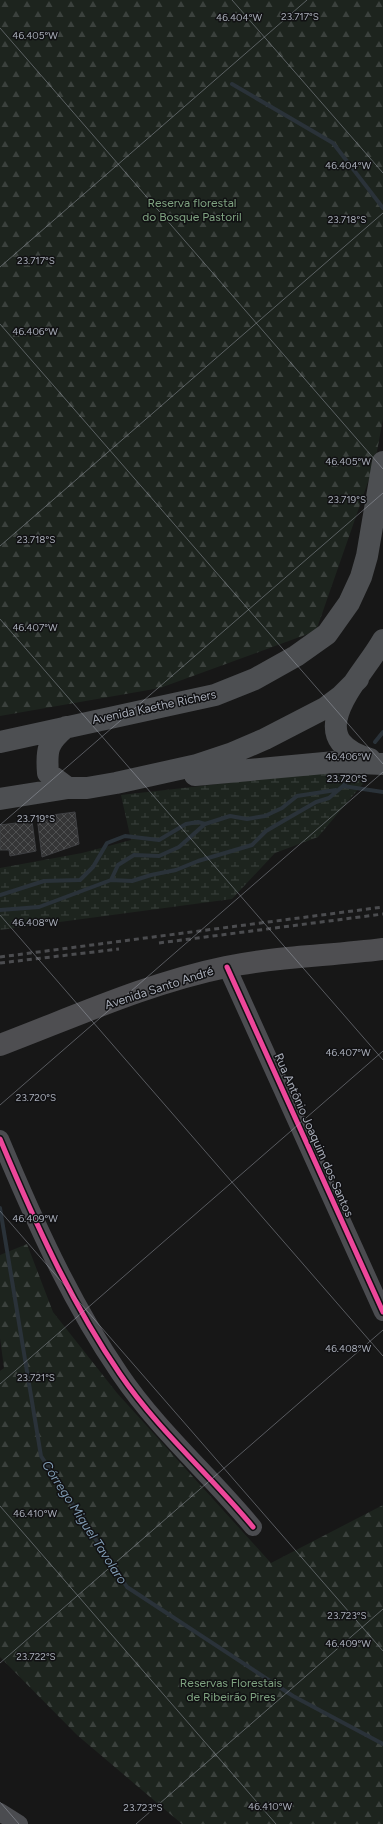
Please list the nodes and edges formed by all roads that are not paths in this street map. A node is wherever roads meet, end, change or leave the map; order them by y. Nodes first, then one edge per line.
1 (383, 462) edge
2 (383, 640) edge
3 (358, 679) junction
4 (66, 727) junction
5 (0, 742) edge
6 (383, 763) edge
7 (116, 783) junction
8 (68, 788) junction
9 (0, 799) edge
10 (380, 950) edge
11 (227, 967) junction
12 (0, 1045) edge
13 (0, 1140) edge
14 (383, 1312) edge
15 (252, 1528) dead end
16 (0, 1812) edge
17 (19, 1824) edge

1 - 4 main road, Avenida Kaethe Richers
2 - 3 main road
3 - 6 main road
3 - 7 main road
4 - 5 main road, Avenida Kaethe Richers
4 - 8 main road
6 - 7 main road
7 - 8 main road
8 - 9 main road
10 - 11 highway, Avenida Santo André
11 - 12 highway, Avenida Santo André
11 - 14 street, Rua Antônio Joaquim dos Santos
13 - 15 street
16 - 17 street

